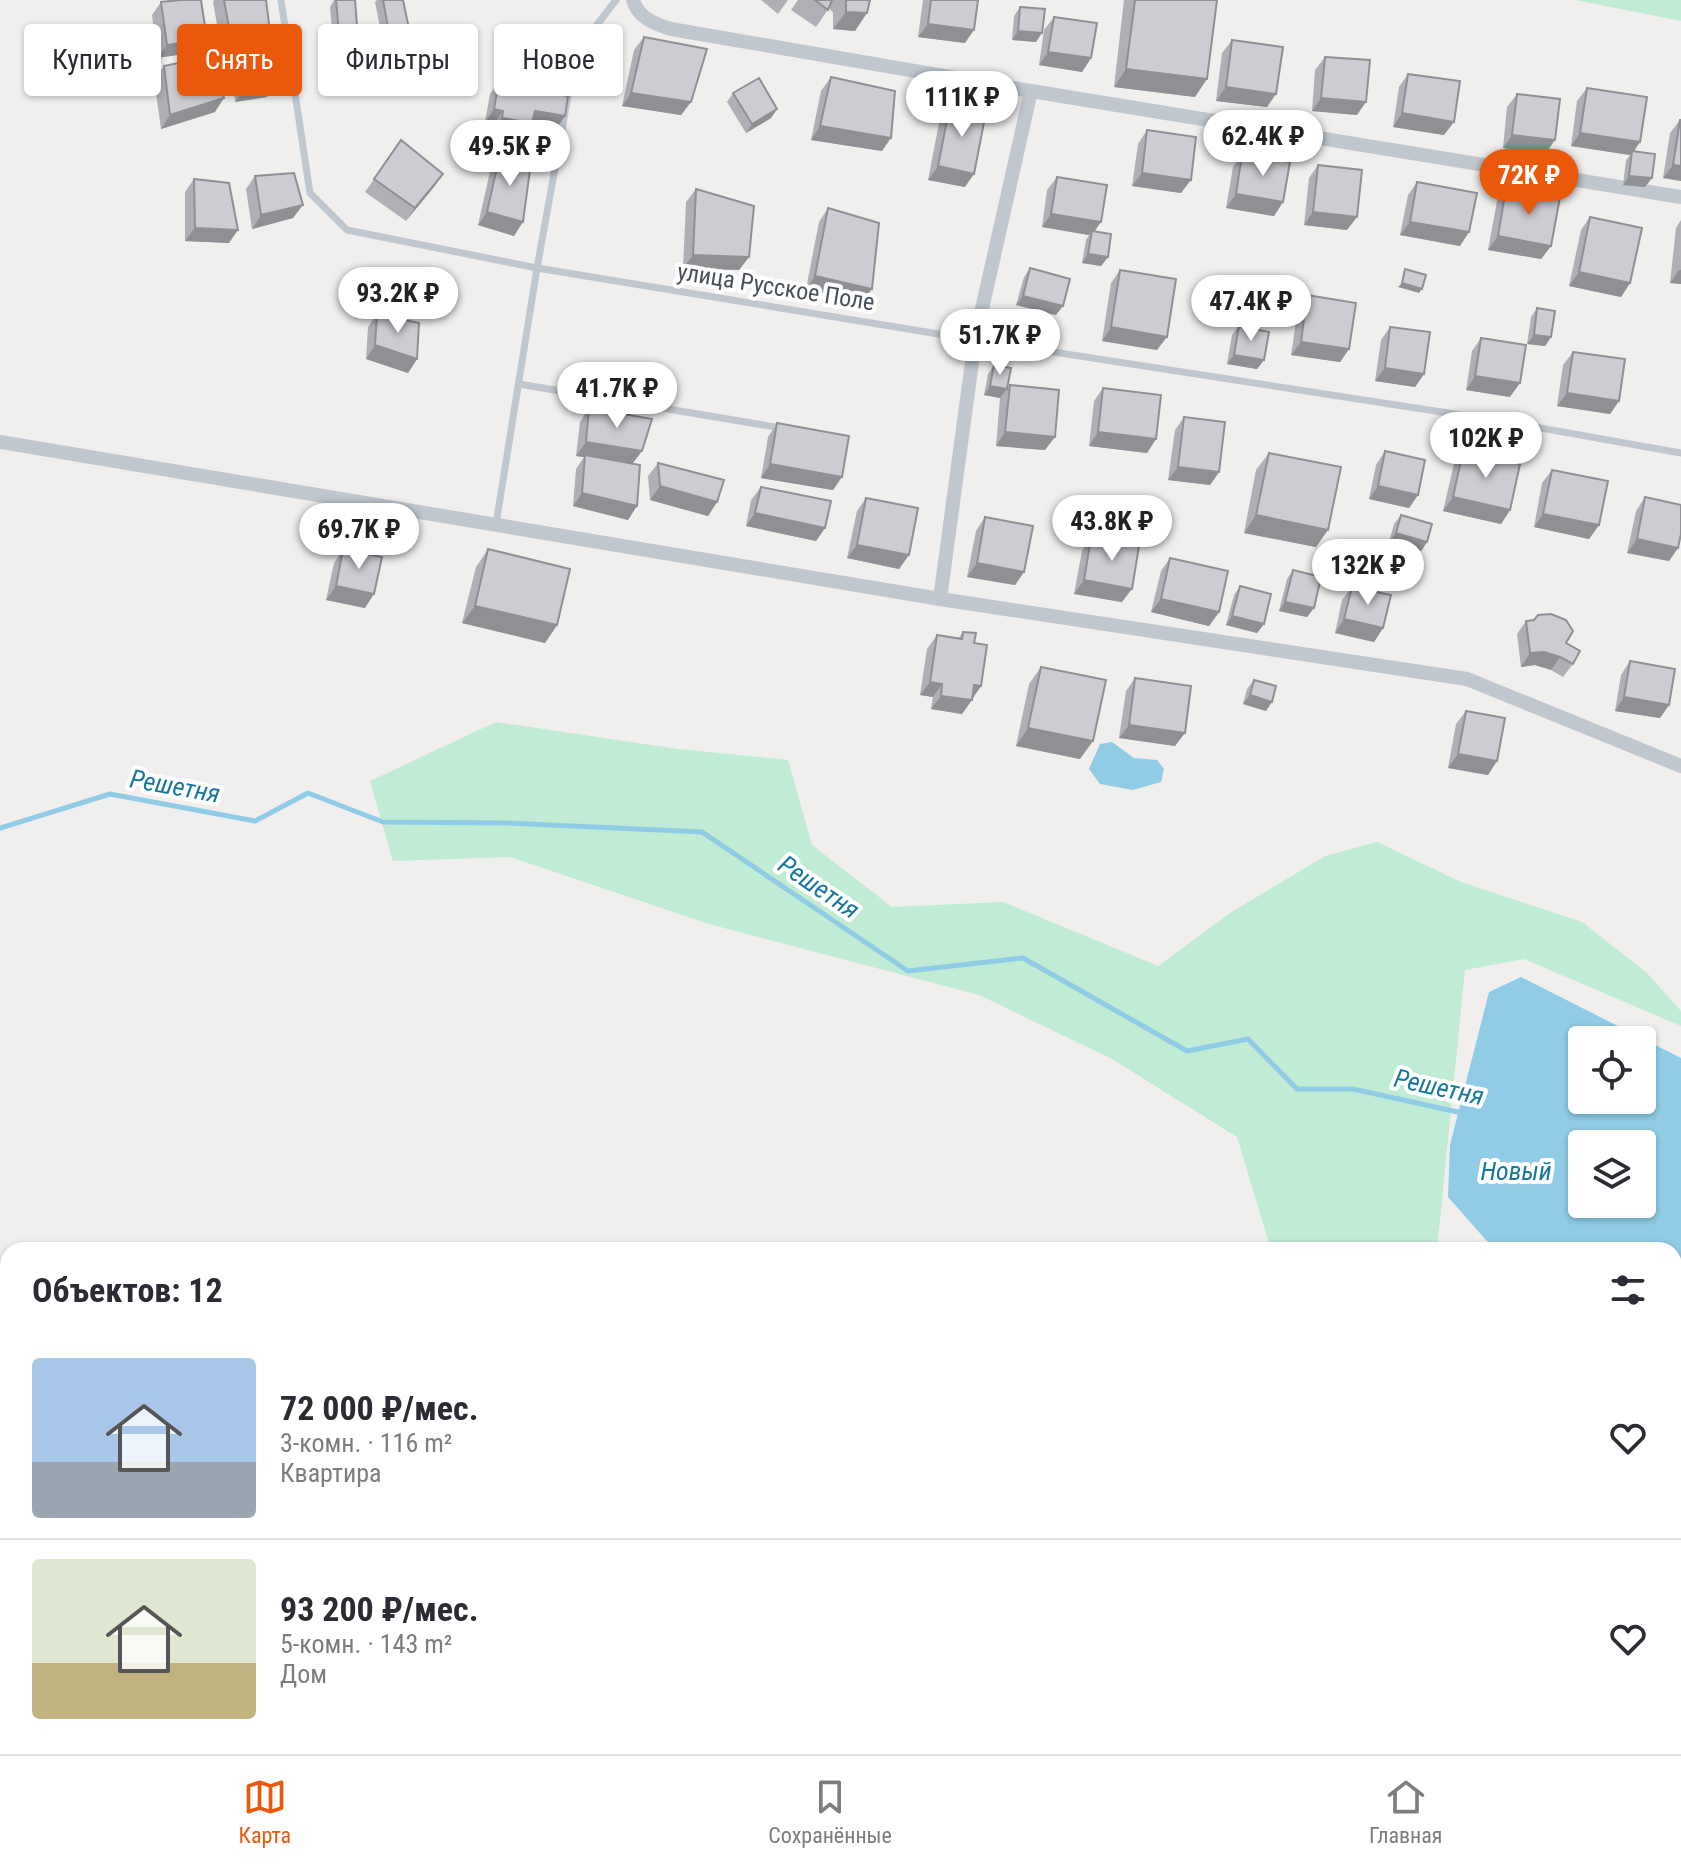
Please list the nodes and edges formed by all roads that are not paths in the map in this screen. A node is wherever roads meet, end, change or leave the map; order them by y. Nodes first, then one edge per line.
1 (281, 0) edge
2 (616, 0) edge
3 (633, 0) edge
4 (1031, 91) junction
5 (1681, 197) edge
6 (537, 268) junction
7 (975, 340) junction
8 (519, 384) junction
9 (793, 430) edge
10 (0, 442) edge
11 (1681, 453) edge
12 (496, 526) junction
13 (940, 599) junction
14 (1681, 766) edge

1 - 6 lane, улица Русское Поле
2 - 6 lane
3 - 4 street
4 - 5 street
4 - 7 street
6 - 7 lane, улица Русское Поле
6 - 8 lane
7 - 11 lane, улица Русское Поле
7 - 13 street
8 - 9 lane
8 - 12 lane
10 - 12 street
12 - 13 street
13 - 14 street

